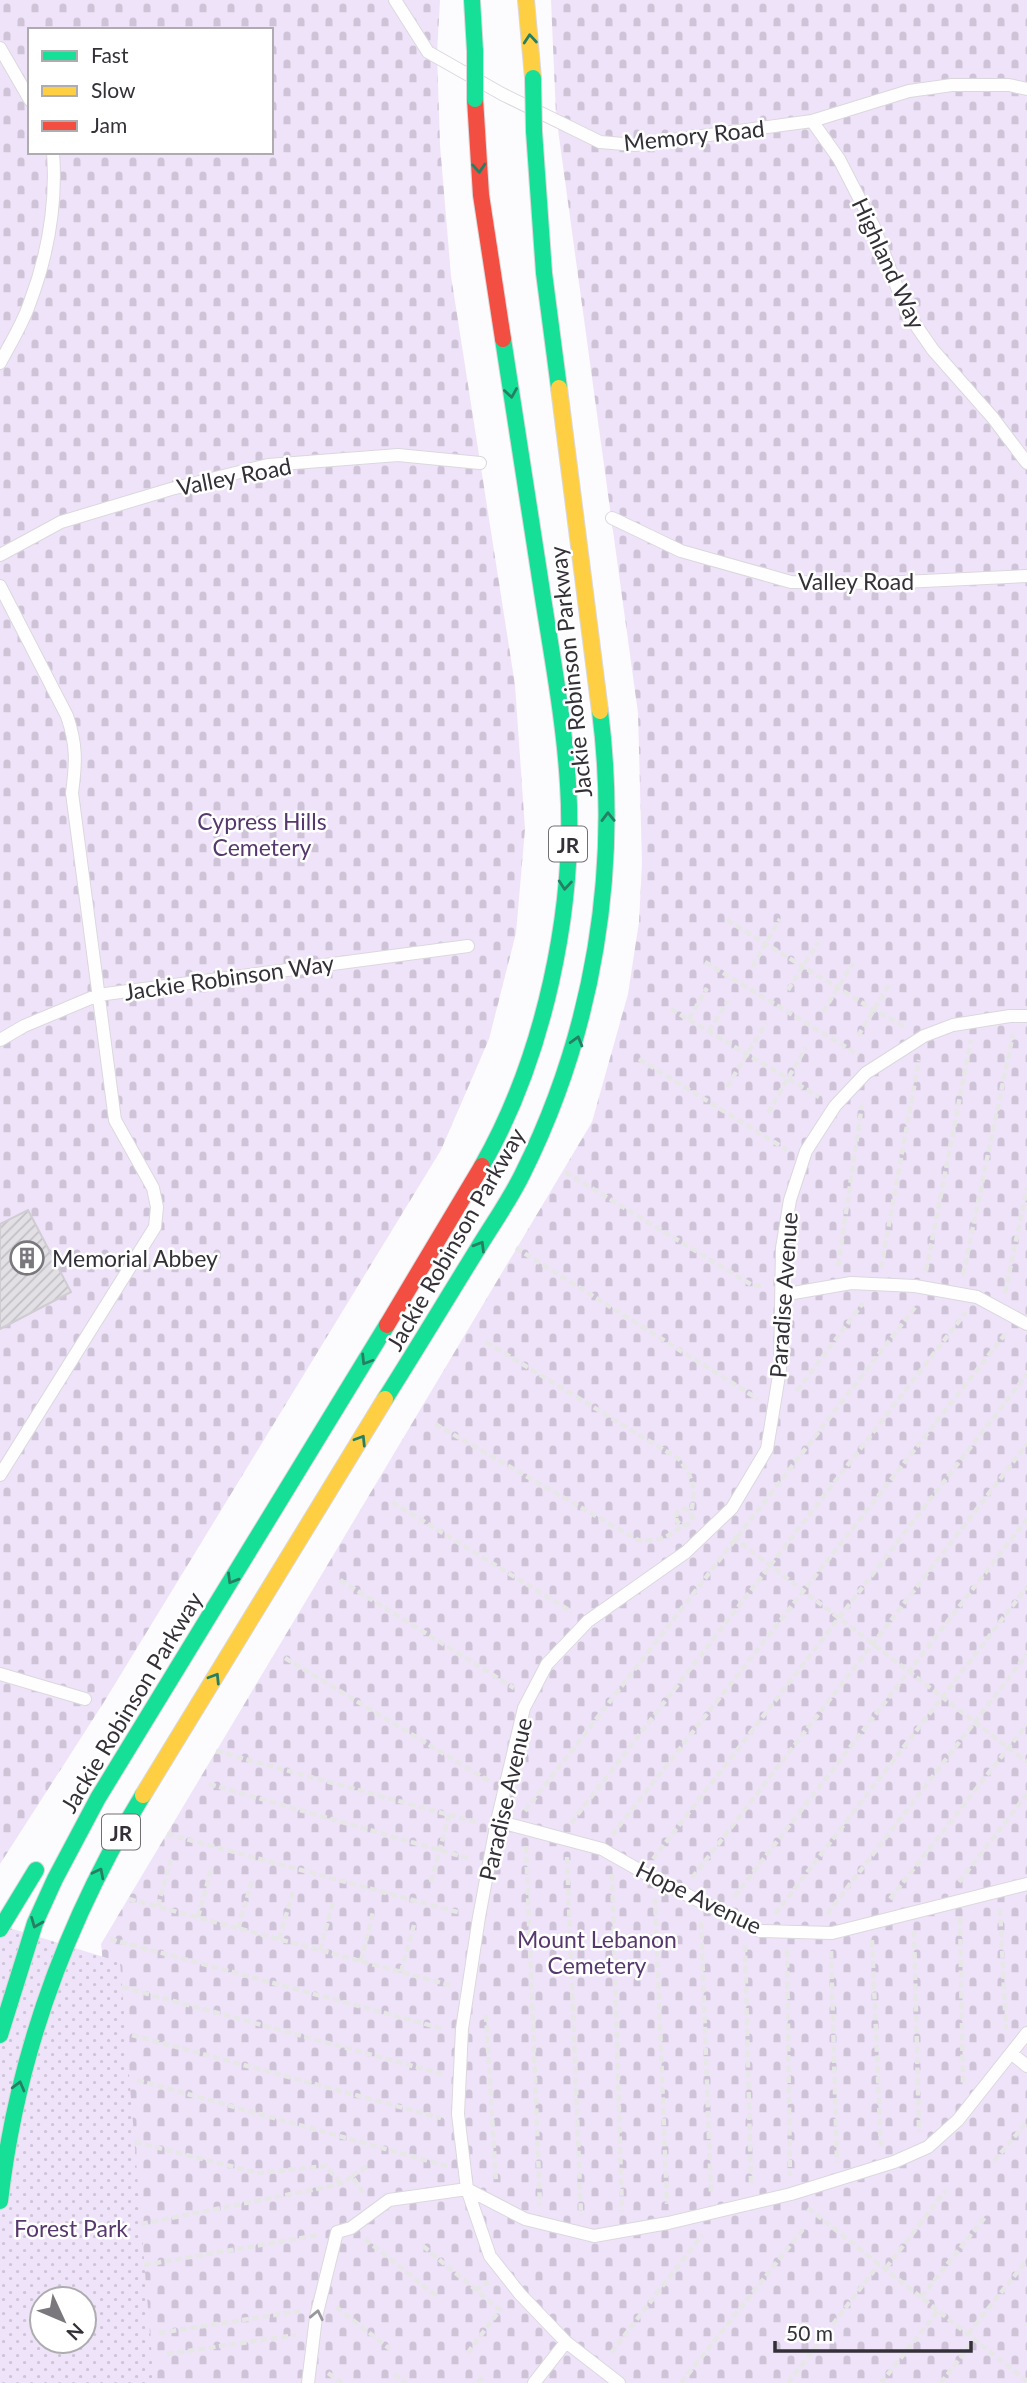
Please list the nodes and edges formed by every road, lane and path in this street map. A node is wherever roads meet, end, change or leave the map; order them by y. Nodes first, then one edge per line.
1 (395, 0) edge
2 (472, 0) edge
3 (526, 0) edge
4 (0, 48) edge
5 (1027, 89) edge
6 (28, 97) edge
7 (813, 121) junction
8 (53, 154) edge
9 (0, 363) edge
10 (480, 463) dead end
11 (1027, 463) edge
12 (612, 518) dead end
13 (0, 555) edge
14 (1027, 576) edge
15 (0, 586) edge
16 (780, 919) dead end
17 (727, 920) dead end
18 (818, 942) dead end
19 (766, 944) junction
20 (468, 946) dead end
21 (705, 962) dead end
22 (853, 963) dead end
23 (803, 966) junction
24 (752, 967) dead end
25 (889, 985) dead end
26 (707, 988) dead end
27 (837, 988) junction
28 (788, 990) dead end
29 (98, 995) junction
30 (728, 1001) dead end
31 (671, 1009) dead end
32 (874, 1010) junction
33 (823, 1012) dead end
34 (1022, 1016) edge
35 (689, 1019) junction
36 (975, 1021) junction
37 (766, 1023) dead end
38 (709, 1031) junction
39 (858, 1036) dead end
40 (924, 1036) junction
41 (0, 1040) edge
42 (806, 1047) dead end
43 (747, 1054) junction
44 (639, 1059) dead end
45 (872, 1070) junction
46 (788, 1078) junction
47 (727, 1087) dead end
48 (835, 1106) junction
49 (768, 1113) dead end
50 (803, 1160) junction
51 (565, 1172) dead end
52 (1027, 1188) edge
53 (516, 1248) dead end
54 (878, 1284) junction
55 (836, 1286) junction
56 (926, 1288) junction
57 (782, 1291) junction
58 (959, 1294) junction
59 (977, 1297) junction
60 (1002, 1310) junction
61 (1022, 1321) edge
62 (486, 1342) dead end
63 (1027, 1374) edge
64 (795, 1392) dead end
65 (774, 1408) junction
66 (435, 1424) dead end
67 (1027, 1444) edge
68 (0, 1475) edge
69 (392, 1502) dead end
70 (691, 1514) junction
71 (1027, 1519) edge
72 (683, 1524) junction
73 (716, 1524) junction
74 (705, 1534) junction
75 (736, 1539) junction
76 (770, 1565) junction
77 (340, 1580) dead end
78 (1027, 1587) edge
79 (803, 1590) junction
80 (839, 1618) junction
81 (588, 1621) junction
82 (873, 1644) junction
83 (1027, 1654) edge
84 (285, 1658) dead end
85 (909, 1671) junction
86 (0, 1674) edge
87 (530, 1697) junction
88 (942, 1697) junction
89 (85, 1699) dead end
90 (975, 1722) junction
91 (1027, 1724) edge
92 (1009, 1748) junction
93 (216, 1751) dead end
94 (125, 1755) junction
95 (1027, 1762) edge
96 (209, 1784) dead end
97 (505, 1791) junction
98 (1027, 1794) edge
99 (449, 1815) junction
100 (497, 1824) junction
101 (520, 1826) junction
102 (167, 1834) dead end
103 (563, 1837) junction
104 (439, 1850) junction
105 (606, 1851) junction
106 (171, 1859) dead end
107 (489, 1864) junction
108 (211, 1870) dead end
109 (643, 1872) junction
110 (655, 1880) junction
111 (252, 1881) dead end
112 (430, 1882) dead end
113 (1027, 1884) edge
114 (682, 1891) junction
115 (999, 1891) junction
116 (293, 1892) dead end
117 (129, 1899) dead end
118 (700, 1900) junction
119 (960, 1900) junction
120 (333, 1903) dead end
121 (940, 1905) junction
122 (158, 1906) junction
123 (373, 1912) dead end
124 (722, 1912) junction
125 (914, 1913) junction
126 (198, 1917) junction
127 (479, 1917) junction
128 (745, 1923) junction
129 (871, 1923) junction
130 (414, 1925) dead end
131 (238, 1928) junction
132 (0, 1929) edge
133 (761, 1931) junction
134 (787, 1932) junction
135 (813, 1933) junction
136 (830, 1933) junction
137 (110, 1939) dead end
138 (279, 1939) junction
139 (320, 1950) junction
140 (361, 1961) junction
141 (401, 1972) junction
142 (122, 1987) dead end
143 (467, 1990) junction
144 (486, 2015) dead end
145 (1027, 2033) edge
146 (461, 2034) junction
147 (0, 2035) edge
148 (132, 2035) dead end
149 (1009, 2055) junction
150 (1027, 2066) edge
151 (459, 2079) junction
152 (137, 2080) dead end
153 (963, 2113) junction
154 (1027, 2122) edge
155 (459, 2123) junction
156 (135, 2142) dead end
157 (919, 2151) junction
158 (995, 2161) dead end
159 (369, 2165) dead end
160 (882, 2166) junction
161 (465, 2171) junction
162 (352, 2176) junction
163 (838, 2179) junction
164 (341, 2184) junction
165 (467, 2189) junction
166 (946, 2190) dead end
167 (791, 2194) junction
168 (0, 2201) edge
169 (752, 2203) junction
170 (497, 2204) junction
171 (375, 2211) junction
172 (717, 2211) junction
173 (986, 2216) dead end
174 (668, 2222) junction
175 (541, 2223) junction
176 (141, 2224) dead end
177 (351, 2228) junction
178 (804, 2228) dead end
179 (623, 2231) junction
180 (337, 2232) junction
181 (581, 2233) junction
182 (423, 2246) dead end
183 (1027, 2260) edge
184 (879, 2264) junction
185 (144, 2265) dead end
186 (886, 2269) junction
187 (921, 2297) junction
188 (439, 2298) dead end
189 (320, 2302) junction
190 (938, 2311) junction
191 (314, 2332) junction
192 (159, 2333) dead end
193 (968, 2334) junction
194 (975, 2339) junction
195 (566, 2343) junction
196 (390, 2348) dead end
197 (167, 2354) dead end
198 (466, 2355) dead end
199 (599, 2368) junction
200 (394, 2374) dead end
201 (484, 2374) dead end
202 (1027, 2381) edge
203 (308, 2383) edge
204 (406, 2383) edge
205 (478, 2383) edge
206 (534, 2383) edge
207 (619, 2383) edge
208 (681, 2383) edge
209 (788, 2383) edge
210 (881, 2383) edge
211 (941, 2383) edge

1 - 7 lane, Memory Road
2 -> 94 highway, Jackie Robinson Parkway / JR, bridge
168 -> 3 highway, Jackie Robinson Parkway / JR, bridge
4 - 6 lane
5 - 7 lane, Memory Road
7 - 11 lane, Highland Way
8 - 9 lane
10 - 13 lane, Valley Road
12 - 14 lane, Valley Road
15 - 29 lane
16 - 19 path
17 - 19 path
18 - 23 path
19 - 23 path
19 - 24 path
20 - 29 lane, Jackie Robinson Way
21 - 45 path
22 - 27 path
23 - 27 path
23 - 28 path
25 - 32 path
26 - 35 path
27 - 32 path
27 - 33 path
29 - 41 lane, Jackie Robinson Way
29 - 68 lane
30 - 38 path
31 - 35 path
32 - 39 path
32 - 40 path
34 - 36 lane, Paradise Avenue
34 - 58 path
35 - 38 path
36 - 40 lane, Paradise Avenue
36 - 56 path
37 - 43 path
38 - 43 path
40 - 45 lane, Paradise Avenue
40 - 54 path
42 - 46 path
43 - 46 path
43 - 47 path
44 - 50 path
45 - 48 lane, Paradise Avenue
45 - 55 path
46 - 48 path
46 - 49 path
48 - 50 lane, Paradise Avenue
50 - 57 lane, Paradise Avenue
51 - 57 path
52 - 60 path
53 - 65 path
54 - 55 lane
54 - 56 lane
54 - 64 path
55 - 57 lane
56 - 58 lane
56 - 75 path
57 - 65 lane, Paradise Avenue
58 - 59 lane
59 - 60 lane
59 - 76 path
60 - 61 lane
61 - 79 path
62 - 70 path
63 - 80 path
65 - 73 lane, Paradise Avenue
66 - 72 path
67 - 82 path
69 - 81 path
70 - 72 path
70 - 72 path
70 - 74 path
71 - 85 path
72 - 74 path
73 - 74 lane, Paradise Avenue
73 - 75 path
74 - 81 lane, Paradise Avenue
75 - 76 path
75 - 101 path
76 - 79 path
76 - 103 path
77 - 87 path
78 - 88 path
79 - 80 path
79 - 105 path
80 - 82 path
80 - 109 path
81 - 87 lane, Paradise Avenue
82 - 85 path
82 - 114 path
83 - 90 path
84 - 97 path
85 - 88 path
85 - 124 path
86 - 89 lane
87 - 97 lane, Paradise Avenue
88 - 90 path
88 - 133 path
90 - 92 path
90 - 135 path
91 - 92 path
92 - 95 path
92 - 129 path
93 - 99 path
94 - 132 highway
94 -> 147 highway, Jackie Robinson Parkway / JR
96 - 104 path
97 - 100 lane, Paradise Avenue
98 - 121 path
99 - 100 path
99 - 104 path
100 - 101 lane, Hope Avenue
100 - 107 lane, Paradise Avenue
101 - 103 lane, Hope Avenue
101 - 175 path
102 - 127 path
103 - 105 lane, Hope Avenue
103 - 181 path
104 - 107 path
104 - 112 path
105 - 109 lane, Hope Avenue
105 - 179 path
106 - 122 path
107 - 127 lane, Paradise Avenue
108 - 126 path
109 - 110 lane, Hope Avenue
110 - 114 lane, Hope Avenue
110 - 174 path
111 - 131 path
113 - 115 lane, Hope Avenue
114 - 118 lane, Hope Avenue
115 - 119 lane, Hope Avenue
115 - 149 path
116 - 138 path
117 - 122 path
118 - 124 lane, Hope Avenue
118 - 172 path
119 - 121 lane, Hope Avenue
119 - 153 path
120 - 139 path
121 - 125 lane, Hope Avenue
122 - 126 path
123 - 140 path
124 - 128 lane, Hope Avenue
125 - 129 lane, Hope Avenue
125 - 157 path
126 - 131 path
127 - 143 lane, Paradise Avenue
128 - 133 lane, Hope Avenue
128 - 169 path
129 - 136 lane, Hope Avenue
129 - 160 path
130 - 141 path
131 - 138 path
133 - 134 lane, Hope Avenue
134 - 135 lane, Hope Avenue
134 - 167 path
135 - 136 lane, Hope Avenue
136 - 163 path
137 - 146 path
138 - 139 path
139 - 140 path
140 - 141 path
141 - 143 path
142 - 151 path
143 - 146 lane, Paradise Avenue
144 - 170 path
145 - 149 lane
146 - 151 lane, Paradise Avenue
148 - 155 path
149 - 150 lane
149 - 153 lane
151 - 155 lane, Paradise Avenue
152 - 161 path
153 - 157 lane
154 - 158 path
155 - 161 lane, Paradise Avenue
156 - 164 path
157 - 160 lane
159 - 162 path
160 - 163 lane
161 - 165 lane, Paradise Avenue
162 - 164 path
162 - 171 path
163 - 167 lane
164 - 176 path
165 - 170 lane
165 - 171 lane
165 - 195 lane, Paradise Avenue
166 - 186 path
167 - 169 lane
167 - 184 path
169 - 172 lane
170 - 175 lane
171 - 177 lane
172 - 174 lane
172 - 199 path
173 - 187 path
174 - 179 lane
175 - 181 lane
177 - 180 lane
177 - 188 path
178 - 208 path
179 - 181 lane
180 - 185 path
180 - 189 lane
182 - 198 path
183 - 193 path
184 - 186 path
184 - 209 path
186 - 187 path
187 - 190 path
191 -> 189 lane
189 - 192 path
189 - 196 path
190 - 193 path
190 - 210 path
191 - 197 path
191 - 203 lane
193 - 194 path
194 - 202 path
194 - 211 path
195 - 199 lane, Paradise Avenue
195 - 206 lane
199 - 207 lane, Paradise Avenue
200 - 204 path
201 - 205 path

